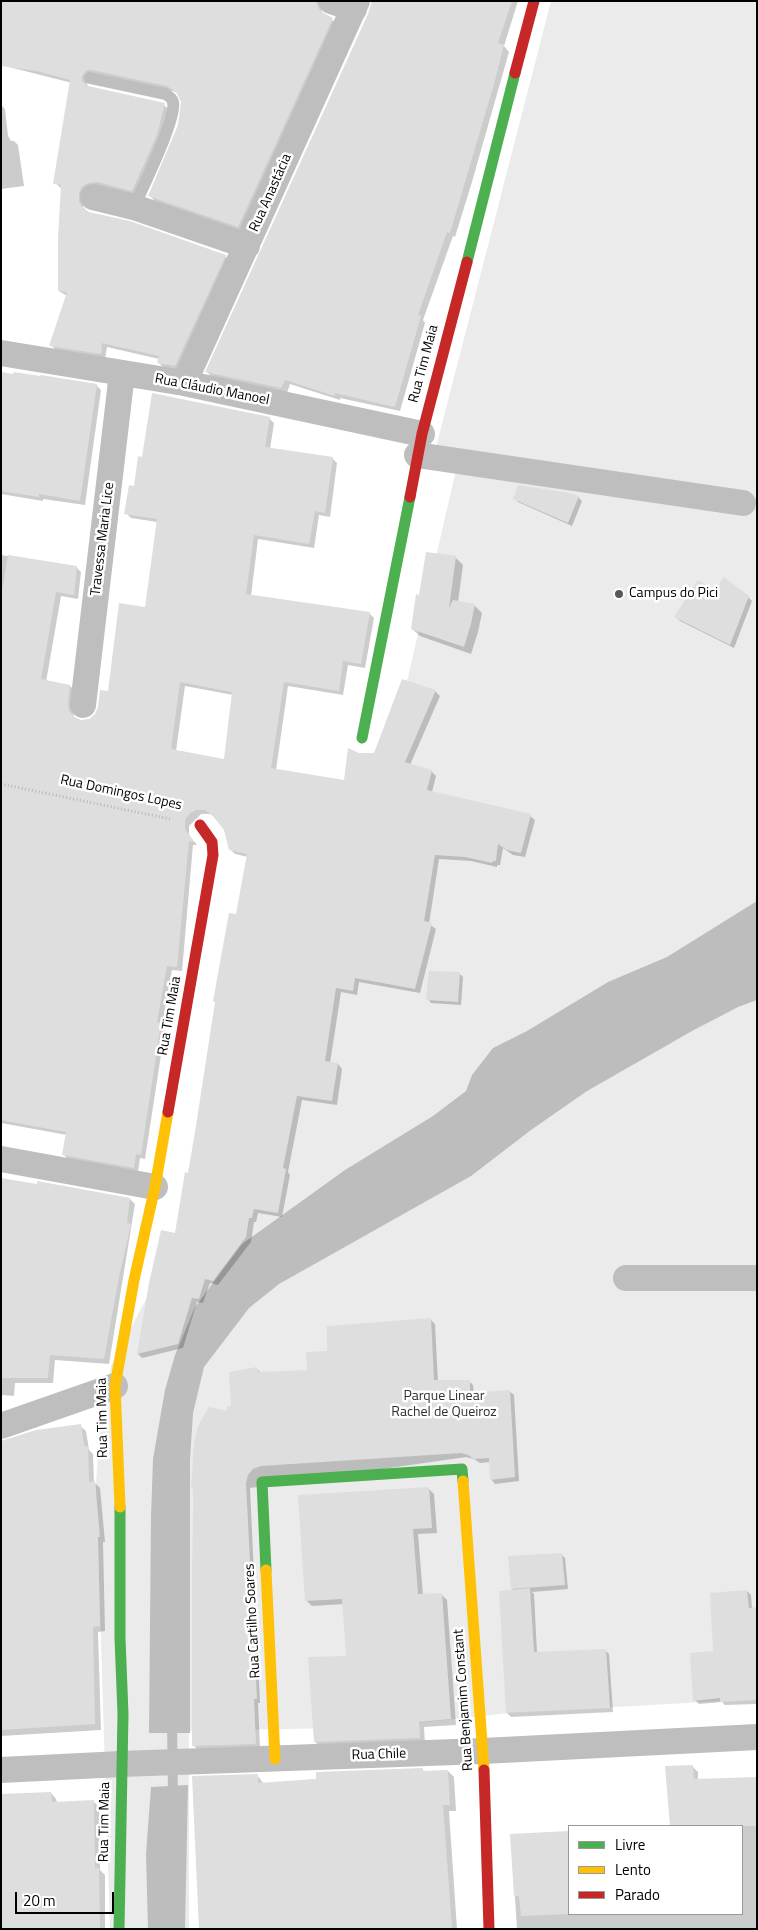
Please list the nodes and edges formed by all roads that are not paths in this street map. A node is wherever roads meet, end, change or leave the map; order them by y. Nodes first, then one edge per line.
1 (534, 1) edge
2 (347, 4) edge
3 (90, 78) dead end
4 (93, 197) dead end
5 (134, 207) junction
6 (247, 246) junction
7 (1, 353) edge
8 (122, 372) junction
9 (184, 383) junction
10 (419, 445) junction
11 (743, 503) dead end
12 (83, 705) dead end
13 (362, 738) dead end
14 (200, 825) road end
15 (1, 1159) edge
16 (155, 1187) junction
17 (626, 1278) dead end
18 (757, 1278) edge
19 (114, 1386) junction
20 (1, 1426) edge
21 (462, 1469) joint
22 (757, 1737) edge
23 (484, 1751) junction
24 (275, 1759) junction
25 (128, 1764) junction
26 (1, 1770) edge
27 (119, 1929) edge
28 (489, 1929) edge

1 - 10 street, Rua Tim Maia
2 - 6 street, Rua Anastácia
3 - 5 lane
4 - 5 street
5 - 6 street
6 - 9 street, Rua Anastácia
7 - 8 street, Rua Cláudio Manoel
8 - 9 street, Rua Cláudio Manoel
8 - 12 street, Travessa Maria Lice
9 - 10 street, Rua Cláudio Manoel
10 - 11 street, Rua Cláudio Manoel
10 - 13 street, Rua Tim Maia
14 - 16 street, Rua Tim Maia
15 - 16 street
16 - 19 street, Rua Tim Maia
17 - 18 street
19 - 20 street
19 - 25 street, Rua Tim Maia
21 - 23 street, Rua Benjamim Constant
21 - 24 street, Rua Cartilho Soares
22 - 23 street, Rua Chile
23 - 24 street, Rua Chile
23 - 28 street, Rua Benjamim Constant
24 - 25 street, Rua Chile
25 - 26 street, Rua Chile
25 - 27 street, Rua Tim Maia

